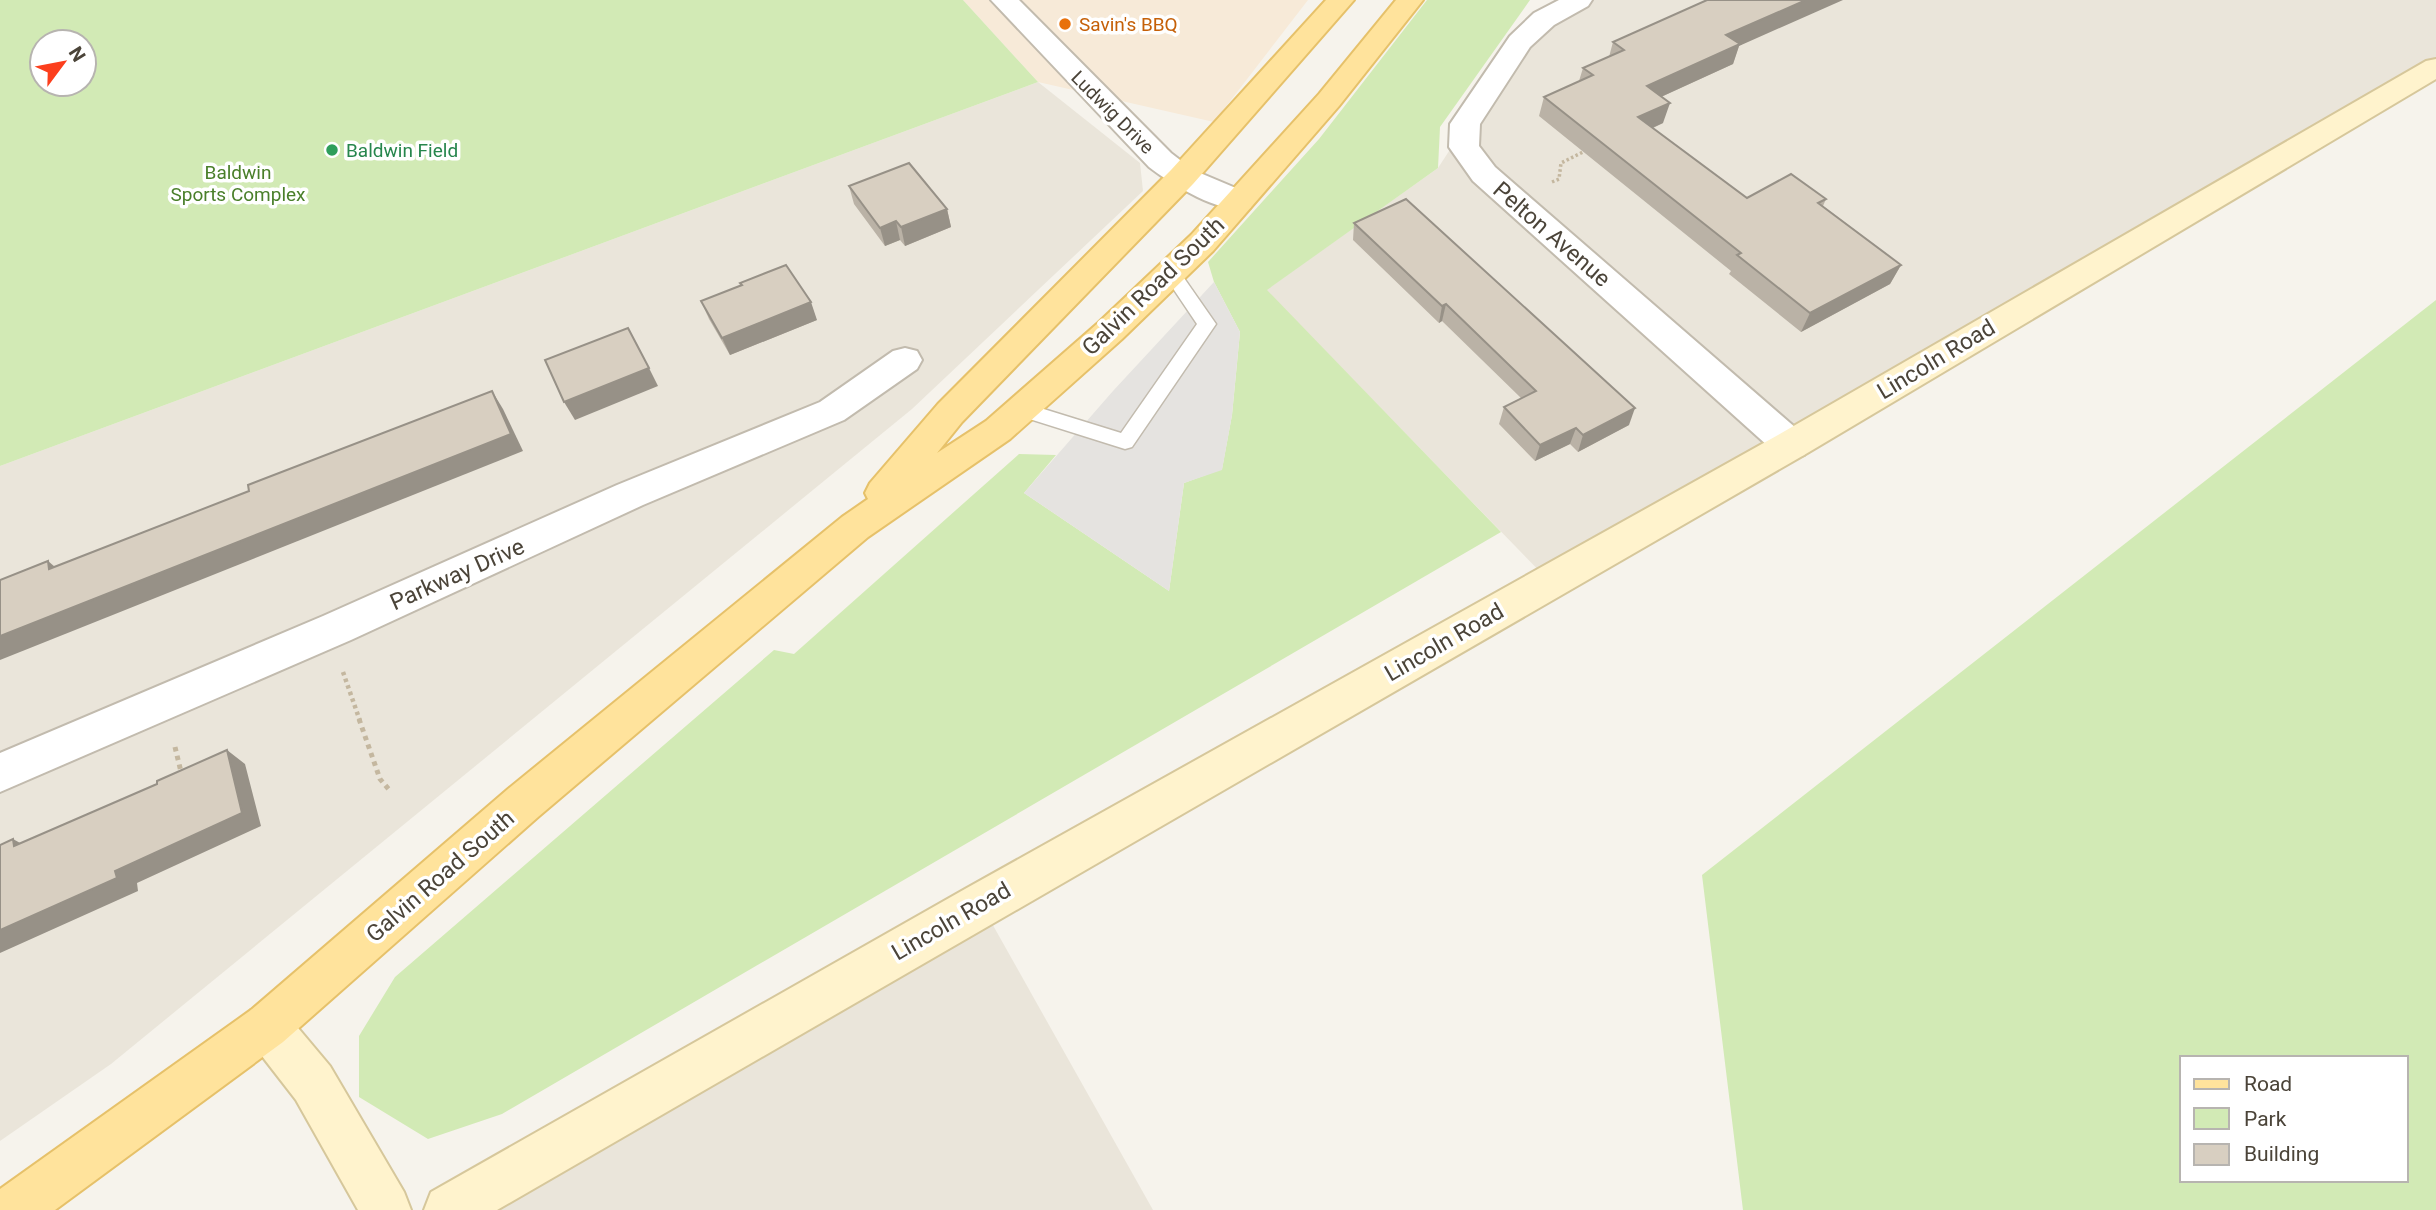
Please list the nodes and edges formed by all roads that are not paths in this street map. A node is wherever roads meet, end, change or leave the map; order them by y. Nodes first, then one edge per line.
1 (1004, 0) edge
2 (1341, 0) edge
3 (1410, 0) edge
4 (1579, 0) edge
5 (2436, 67) edge
6 (1182, 177) junction
7 (1239, 201) junction
8 (1171, 272) junction
9 (905, 360) dead end
10 (1021, 409) junction
11 (1791, 445) junction
12 (855, 527) junction
13 (0, 773) edge
14 (267, 1026) junction
15 (13, 1210) edge
16 (386, 1210) edge
17 (449, 1210) edge

1 - 6 street, Ludwig Drive
2 - 6 main road, Galvin Road South
3 - 7 main road, Galvin Road South
4 - 11 street, Pelton Avenue
5 - 11 main road, Lincoln Road
6 - 7 street, Ludwig Drive
6 - 12 main road, Galvin Road South
7 - 8 main road, Galvin Road South
8 - 10 main road, Galvin Road South
8 - 10 lane
9 - 13 street, Parkway Drive
10 - 12 main road, Galvin Road South
11 - 17 main road, Lincoln Road
12 - 14 main road, Galvin Road South
14 - 15 main road, Galvin Road South
14 - 16 main road

